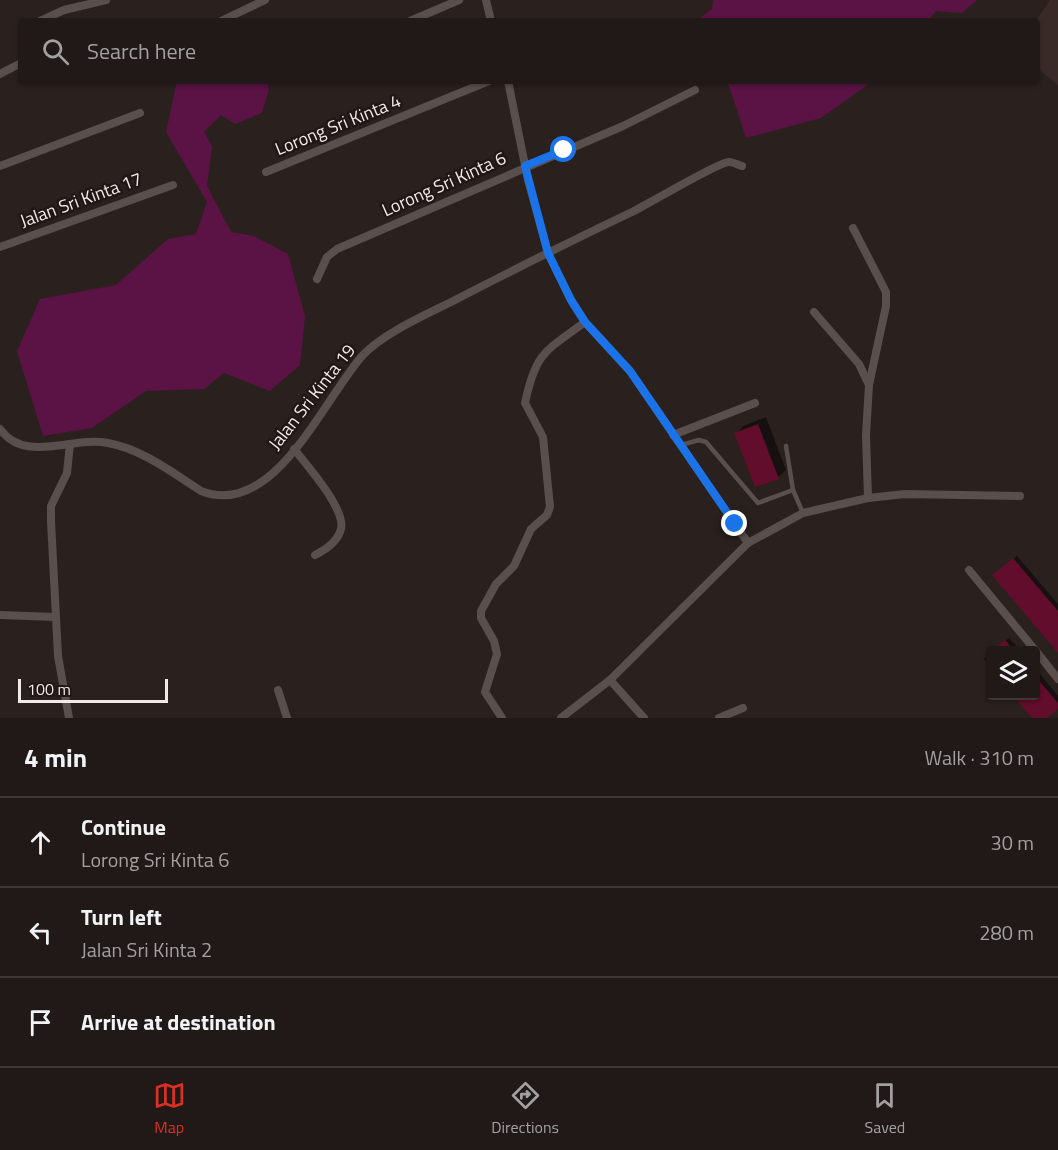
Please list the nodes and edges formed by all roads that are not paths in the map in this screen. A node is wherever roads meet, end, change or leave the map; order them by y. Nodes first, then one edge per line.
1 (101, 0) edge
2 (106, 0) edge
3 (265, 0) edge
4 (459, 0) edge
5 (486, 0) edge
6 (47, 18) edge
7 (227, 18) edge
8 (417, 18) edge
9 (490, 18) edge
10 (18, 65) edge
11 (0, 74) edge
12 (482, 84) edge
13 (509, 84) edge
14 (695, 90) dead end
15 (140, 113) dead end
16 (0, 166) edge
17 (525, 166) junction
18 (742, 166) dead end
19 (266, 172) dead end
20 (173, 185) dead end
21 (853, 228) dead end
22 (0, 247) edge
23 (548, 253) junction
24 (317, 279) dead end
25 (814, 312) dead end
26 (585, 322) junction
27 (869, 385) junction
28 (755, 403) dead end
29 (0, 429) edge
30 (673, 435) junction
31 (70, 444) junction
32 (681, 445) junction
33 (786, 446) dead end
34 (294, 449) junction
35 (793, 490) junction
36 (1020, 496) dead end
37 (868, 498) junction
38 (803, 513) junction
39 (748, 543) junction
40 (315, 555) dead end
41 (969, 570) dead end
42 (0, 615) edge
43 (55, 617) junction
44 (1031, 646) edge
45 (1040, 657) edge
46 (1058, 679) edge
47 (610, 680) junction
48 (278, 690) dead end
49 (743, 708) dead end
50 (69, 718) edge
51 (287, 718) edge
52 (502, 718) edge
53 (561, 718) edge
54 (644, 718) edge
55 (719, 718) edge

1 - 2 street
1 - 6 street
3 - 7 street
4 - 8 street
5 - 9 street
10 - 11 street
12 - 19 street, Lorong Sri Kinta 4
13 - 17 street
14 - 17 street, Lorong Sri Kinta 6
15 - 16 street
17 - 23 street
17 - 24 street, Lorong Sri Kinta 6
18 - 23 street, Jalan Sri Kinta 19
20 - 22 street, Jalan Sri Kinta 17
21 - 27 street
23 - 26 street
23 - 34 street, Jalan Sri Kinta 19
25 - 27 street
26 - 30 street
26 - 52 street
27 - 37 street
28 - 30 street
29 - 31 street, Jalan Sri Kinta 19
30 - 32 street
31 - 34 street, Jalan Sri Kinta 19
31 - 43 street
32 - 35 lane
32 - 39 street
33 - 35 lane
34 - 40 street
35 - 38 lane
36 - 37 street
37 - 38 street
38 - 39 street
39 - 47 street
41 - 44 street
42 - 43 street
43 - 50 street
45 - 46 street
47 - 53 street
47 - 54 street
48 - 51 street
49 - 55 street

